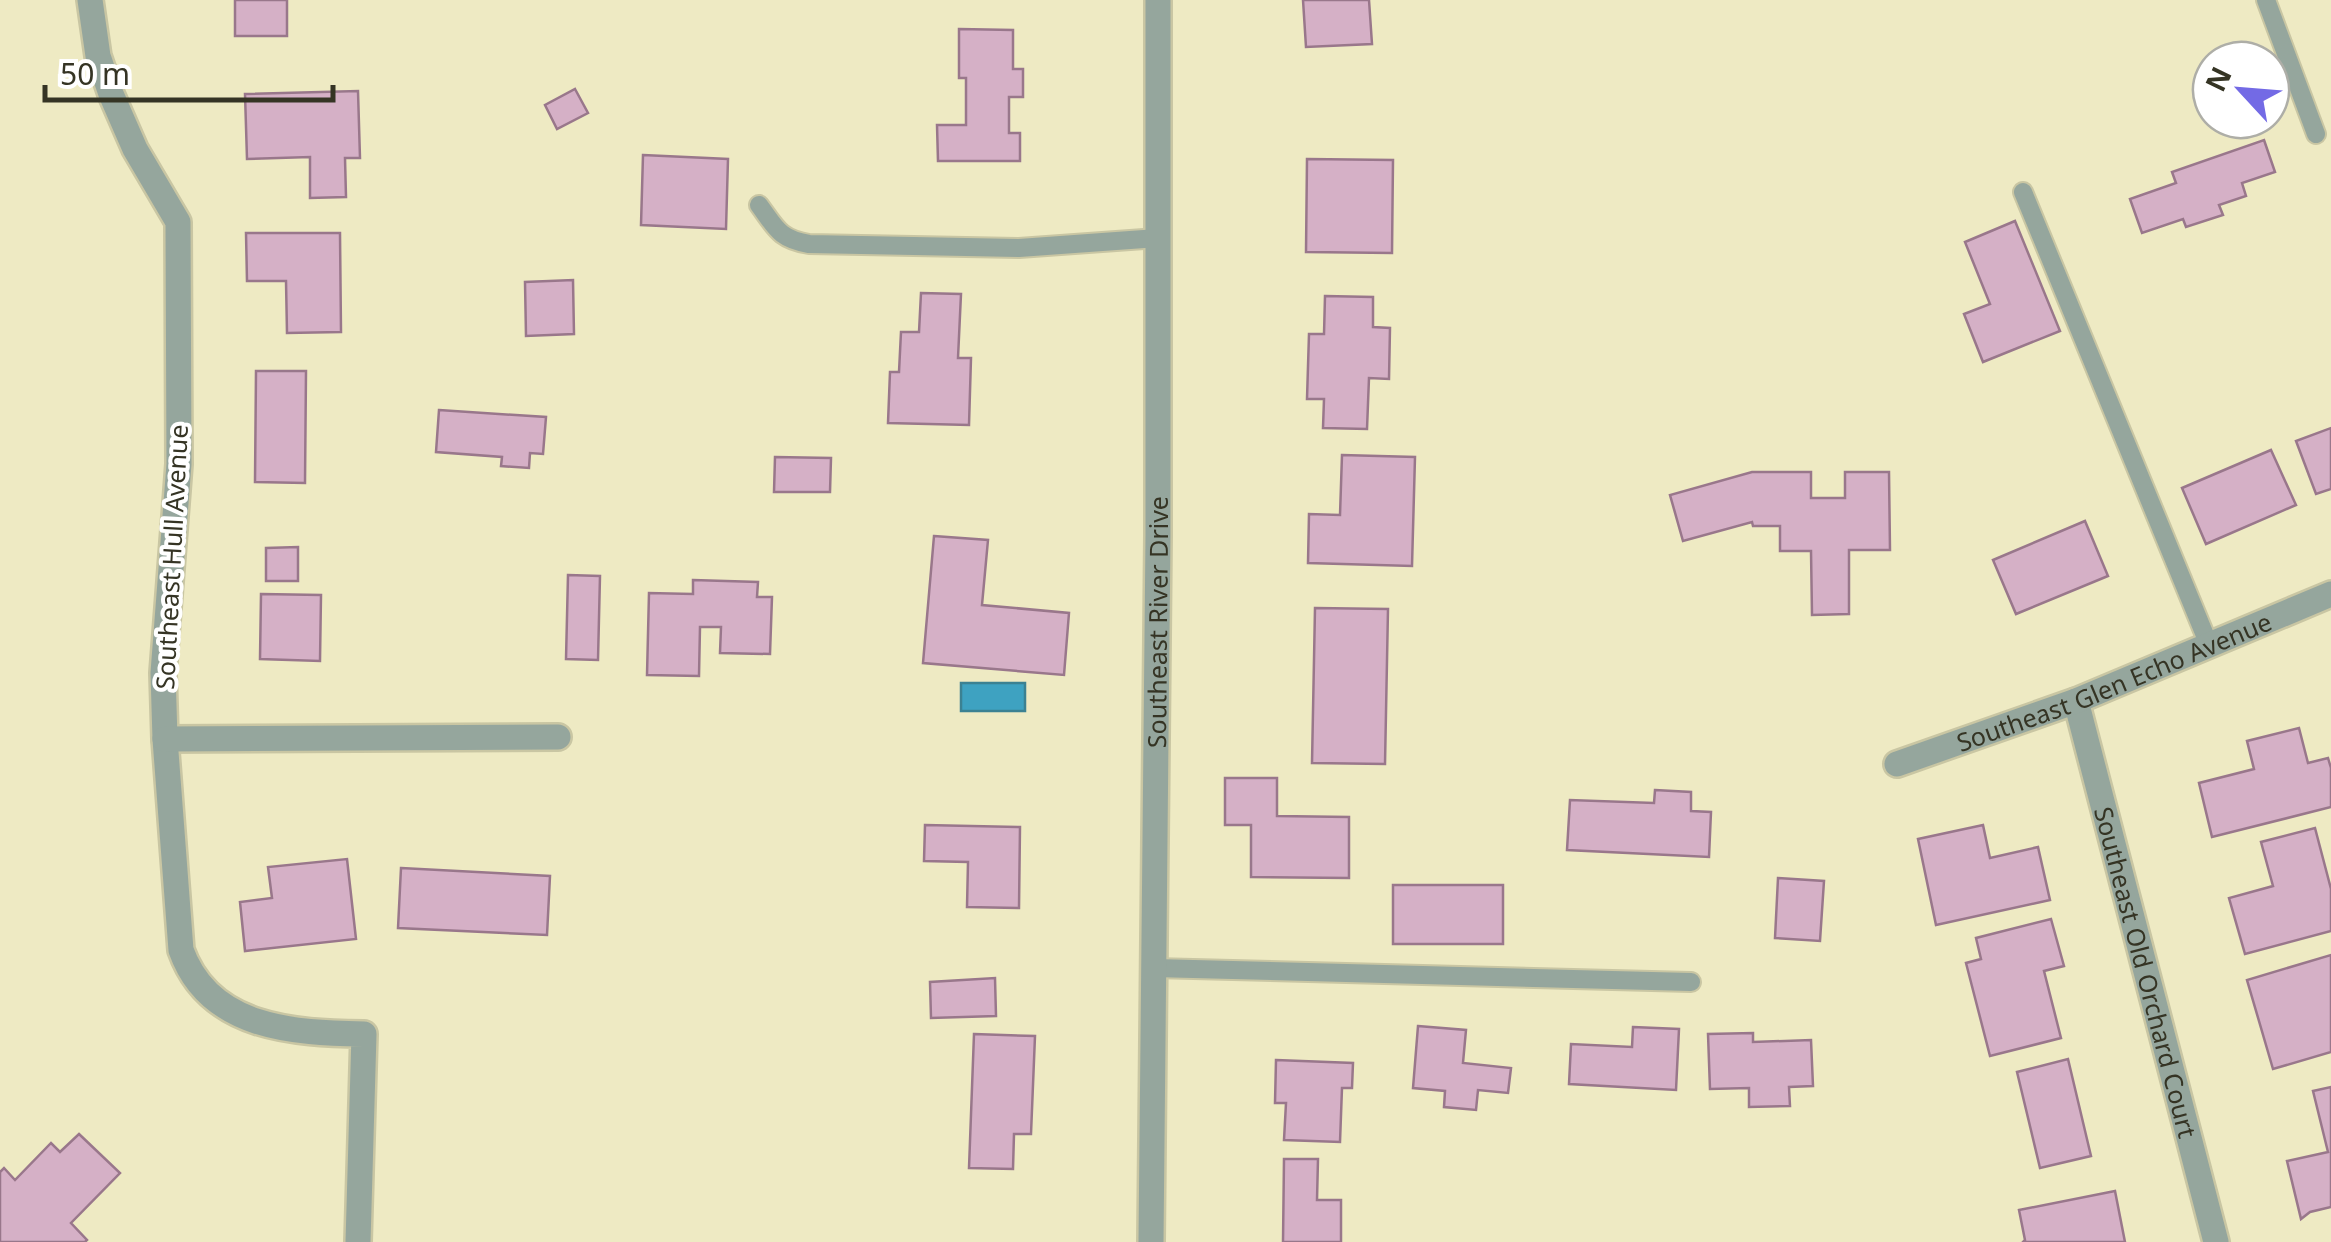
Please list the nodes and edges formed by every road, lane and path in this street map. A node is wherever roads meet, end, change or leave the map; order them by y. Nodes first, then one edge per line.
1 (90, 0) edge
2 (1158, 0) edge
3 (2266, 0) edge
4 (2316, 134) dead end
5 (2023, 192) dead end
6 (759, 205) dead end
7 (1158, 238) junction
8 (2331, 594) edge
9 (2209, 645) junction
10 (2076, 700) junction
11 (558, 737) dead end
12 (165, 740) junction
13 (1897, 764) dead end
14 (1154, 968) junction
15 (1691, 982) dead end
16 (358, 1242) edge
17 (1151, 1242) edge
18 (2216, 1242) edge

1 - 12 street, Southeast Hull Avenue
2 - 7 street, Southeast River Drive
3 - 4 lane
5 - 9 lane
6 - 7 lane
7 - 14 street, Southeast River Drive
8 - 9 street, Southeast Glen Echo Avenue
9 - 10 street, Southeast Glen Echo Avenue
10 - 13 street, Southeast Glen Echo Avenue
10 - 18 street, Southeast Old Orchard Court
11 - 12 street
12 - 16 street, Southeast Hull Avenue
14 - 15 lane
14 - 17 street, Southeast River Drive

